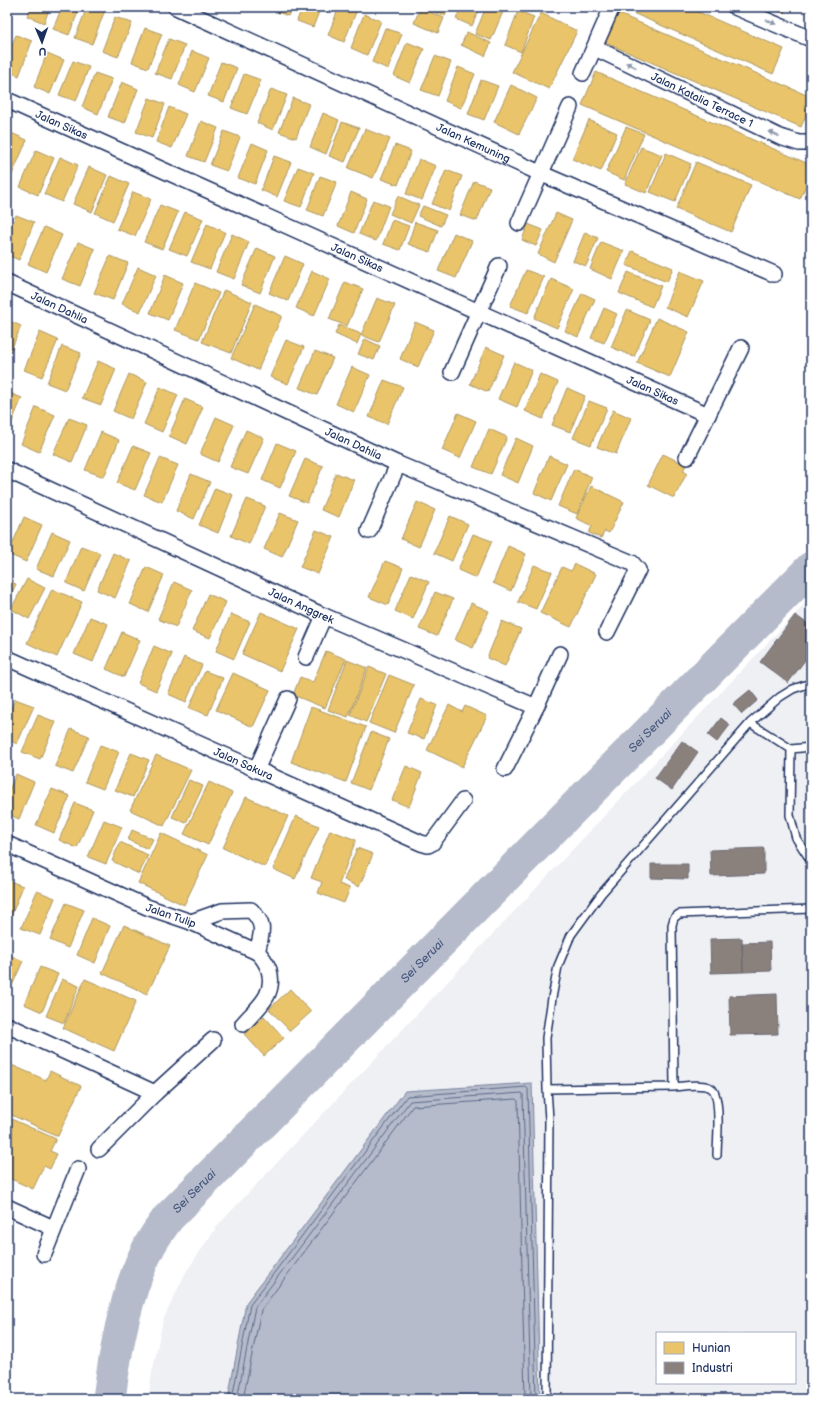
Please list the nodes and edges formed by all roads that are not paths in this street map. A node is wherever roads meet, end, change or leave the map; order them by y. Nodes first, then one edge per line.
1 (176, 7) edge
2 (735, 7) edge
3 (606, 9) edge
4 (811, 39) edge
5 (595, 48) junction
6 (583, 73) dead end
7 (7, 100) edge
8 (570, 108) dead end
9 (811, 143) edge
10 (542, 174) junction
11 (519, 223) dead end
12 (499, 266) dead end
13 (774, 274) dead end
14 (7, 284) edge
15 (478, 311) junction
16 (741, 348) dead end
17 (452, 372) dead end
18 (708, 415) junction
19 (687, 458) dead end
20 (398, 464) junction
21 (7, 470) edge
22 (369, 531) dead end
23 (324, 616) junction
24 (607, 632) dead end
25 (560, 654) dead end
26 (306, 657) dead end
27 (7, 658) edge
28 (811, 683) edge
29 (288, 699) dead end
30 (536, 707) junction
31 (750, 723) junction
32 (811, 747) edge
33 (791, 749) junction
34 (505, 769) dead end
35 (256, 770) junction
36 (463, 801) dead end
37 (7, 844) edge
38 (811, 861) edge
39 (811, 909) edge
40 (191, 922) junction
41 (257, 952) junction
42 (243, 1024) dead end
43 (7, 1025) edge
44 (213, 1040) dead end
45 (674, 1087) junction
46 (547, 1089) junction
47 (155, 1093) junction
48 (99, 1149) dead end
49 (717, 1155) dead end
50 (78, 1169) dead end
51 (7, 1207) edge
52 (53, 1228) junction
53 (44, 1254) dead end
54 (547, 1399) edge

1 - 10 street, Jalan Kemuning
2 -> 4 street
3 - 5 street
5 - 6 street
9 -> 5 street, Jalan Katalia Terrace 1
7 - 15 street, Jalan Sikas
8 - 10 street
10 - 11 street
10 - 13 street, Jalan Kemuning
12 - 15 street
14 - 20 street, Jalan Dahlia
15 - 17 street
15 - 18 street, Jalan Sikas
16 - 18 street
18 - 19 street
20 - 22 street
20 - 24 street, Jalan Dahlia
21 - 23 street, Jalan Anggrek
23 - 26 street
23 - 30 street, Jalan Anggrek
25 - 30 street
27 - 35 street, Jalan Sakura
28 - 31 lane
29 - 35 street
30 - 34 street
31 - 33 lane
31 - 46 lane
32 - 33 lane
33 - 38 lane
35 - 36 street, Jalan Sakura
37 - 40 street, Jalan Tulip
39 - 45 lane
40 - 41 street, Jalan Tulip
40 - 41 street
41 - 42 street
43 - 47 street
44 - 47 street
45 - 46 lane
45 - 49 lane
46 - 54 lane
47 - 48 street
50 - 52 street
51 - 52 street
52 - 53 street

